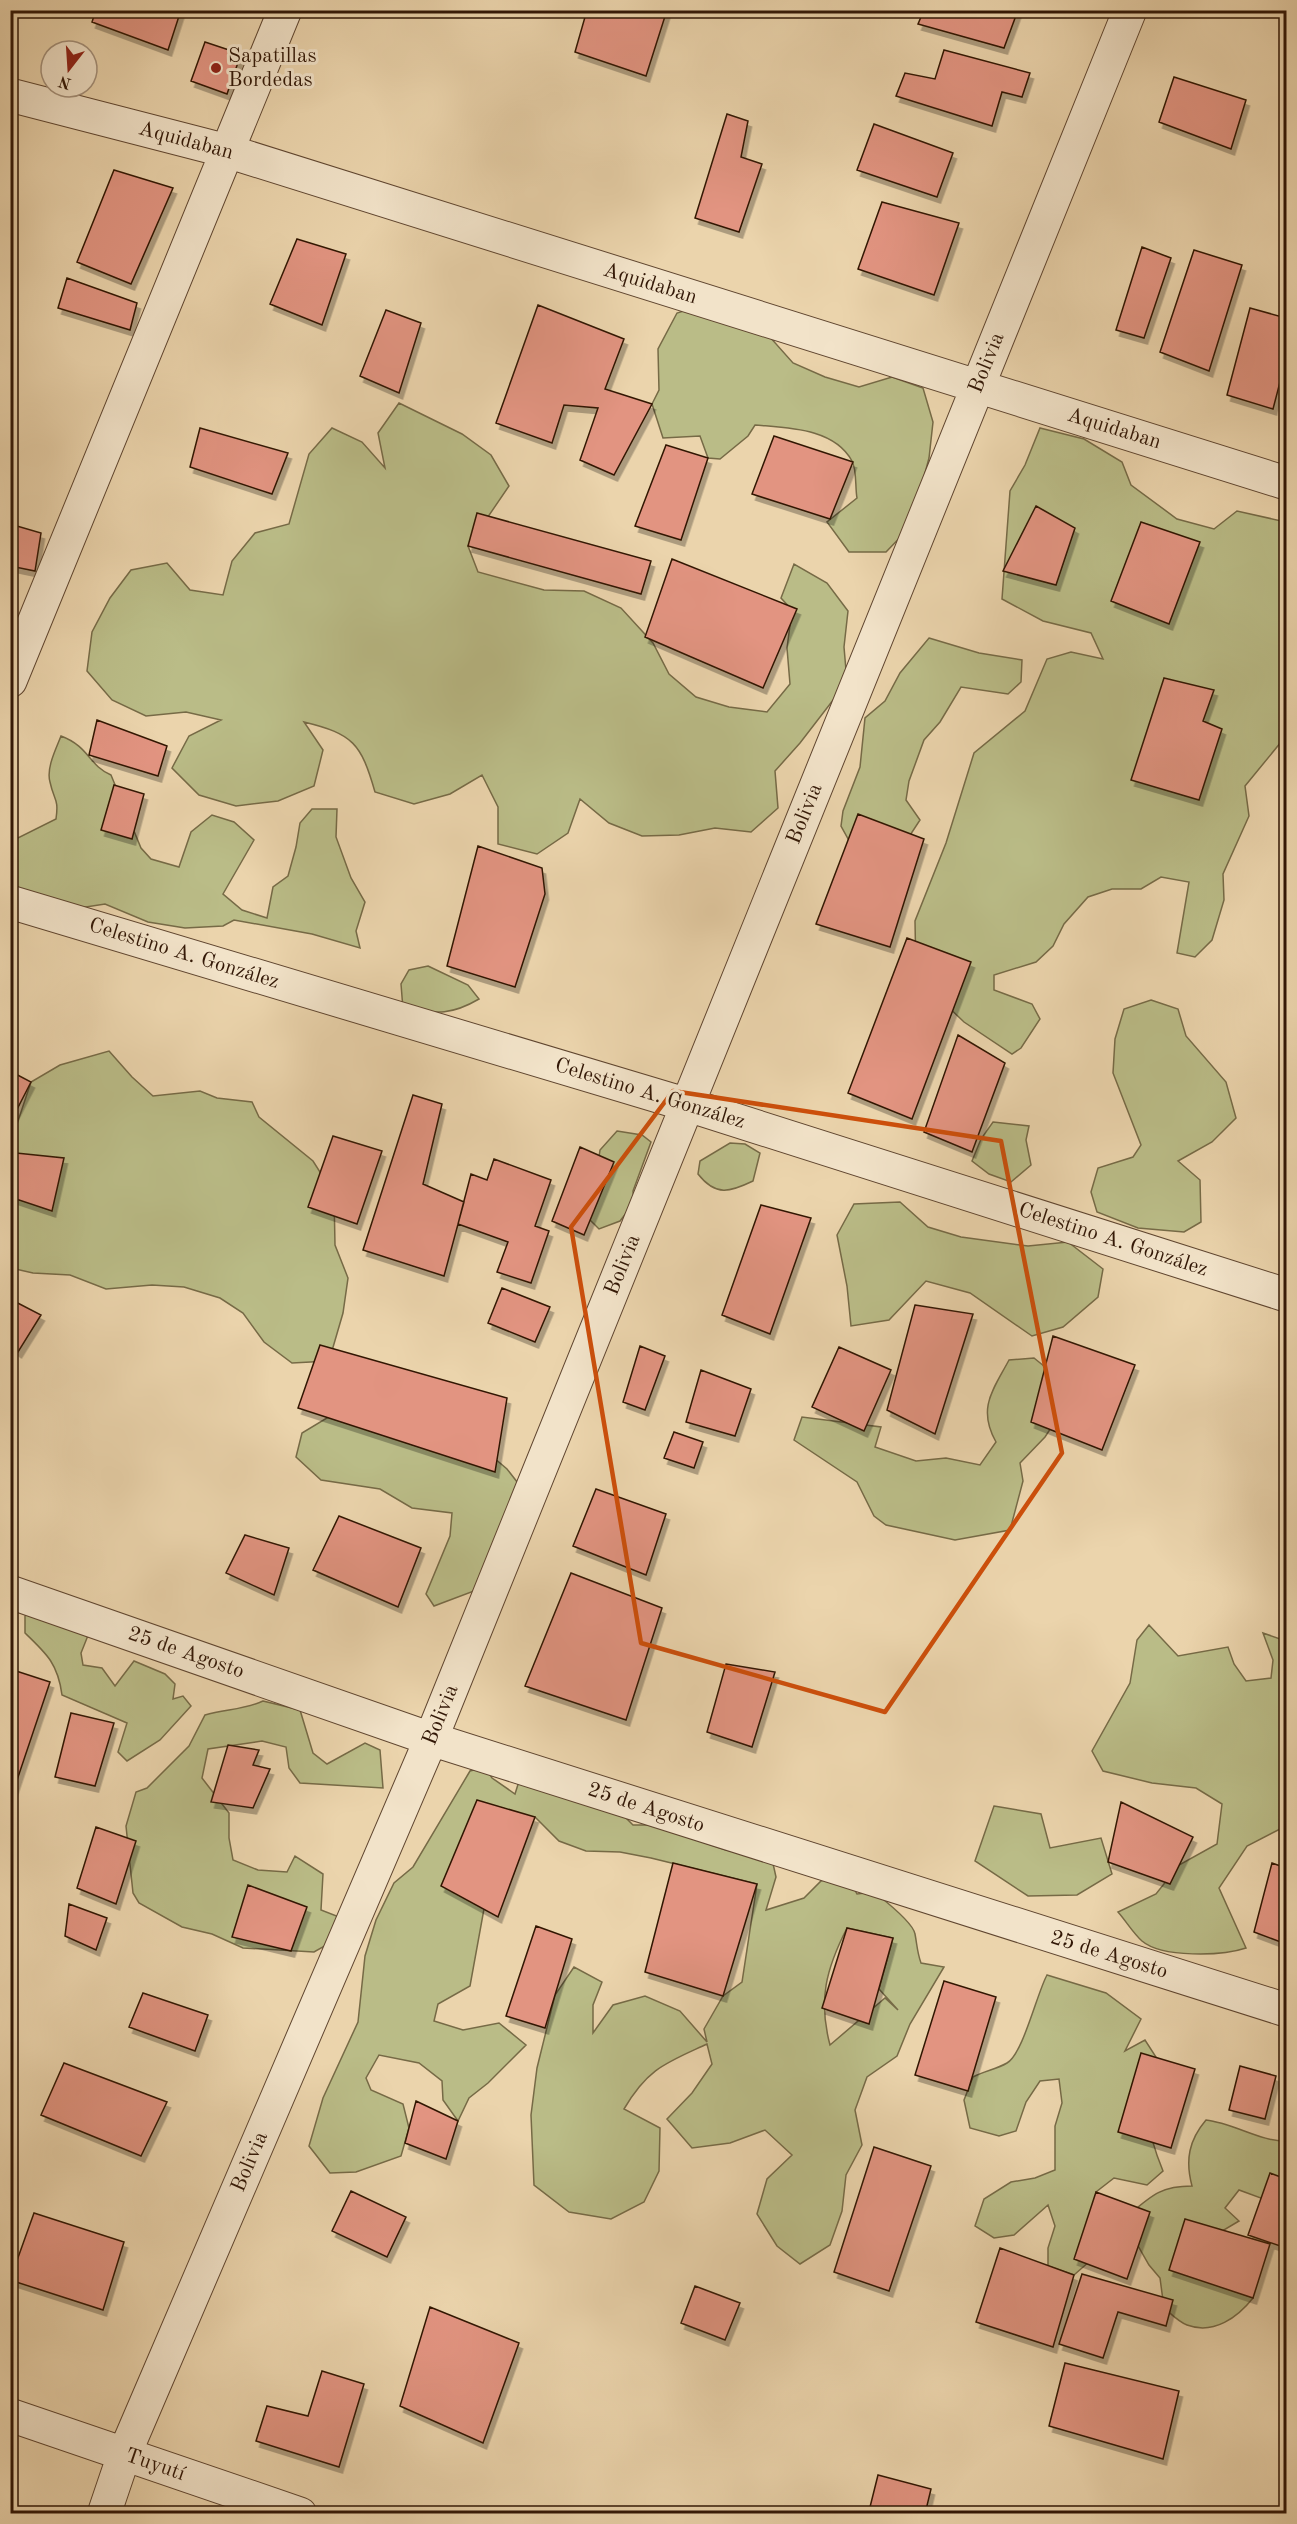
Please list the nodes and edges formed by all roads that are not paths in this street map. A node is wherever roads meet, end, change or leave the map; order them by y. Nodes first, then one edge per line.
1 (285, 10) edge
2 (1130, 10) edge
3 (10, 94) edge
4 (227, 151) junction
5 (977, 387) junction
6 (1287, 483) edge
7 (10, 681) edge
8 (10, 902) edge
9 (688, 1105) junction
10 (1287, 1295) edge
11 (10, 1592) edge
12 (431, 1739) junction
13 (1287, 2010) edge
14 (10, 2415) edge
15 (124, 2455) junction
16 (104, 2514) edge
17 (300, 2514) edge

1 - 4 street
2 - 5 street, Bolivia
3 - 4 street, Aquidaban
4 - 5 street, Aquidaban
4 - 7 street
5 - 6 street, Aquidaban
5 - 9 street, Bolivia
8 - 9 street, Celestino A. González
9 - 10 street, Celestino A. González
9 - 12 street, Bolivia
11 - 12 street, 25 de Agosto
12 - 13 street, 25 de Agosto
12 - 15 street, Bolivia
14 - 15 street, Tuyutí
15 - 16 street, Bolivia
15 - 17 street, Tuyutí

